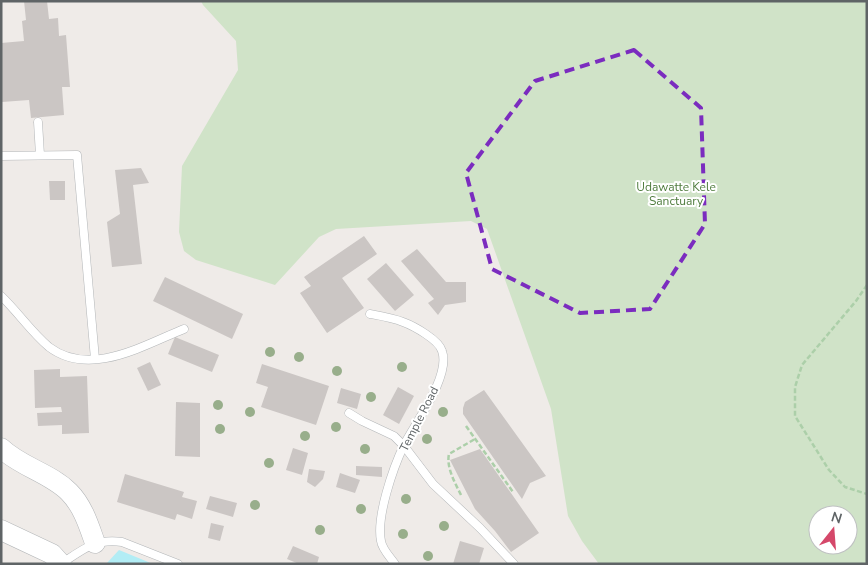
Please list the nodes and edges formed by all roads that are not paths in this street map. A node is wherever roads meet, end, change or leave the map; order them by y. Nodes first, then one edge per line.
1 (38, 122) dead end
2 (1, 156) edge
3 (40, 156) junction
4 (1, 296) edge
5 (370, 314) dead end
6 (184, 329) dead end
7 (94, 360) junction
8 (349, 413) dead end
9 (404, 446) junction
10 (1, 448) edge
11 (4, 534) edge
12 (95, 543) junction
13 (61, 564) edge
14 (178, 564) edge
15 (395, 564) edge
16 (514, 564) edge

1 - 3 lane
2 - 3 lane
3 - 7 lane
4 - 7 lane
5 - 9 lane, Temple Road
6 - 7 lane
8 - 9 lane
9 - 15 lane, Temple Road
9 - 16 lane
10 - 12 street
11 - 13 street
12 - 13 lane
12 - 14 lane

